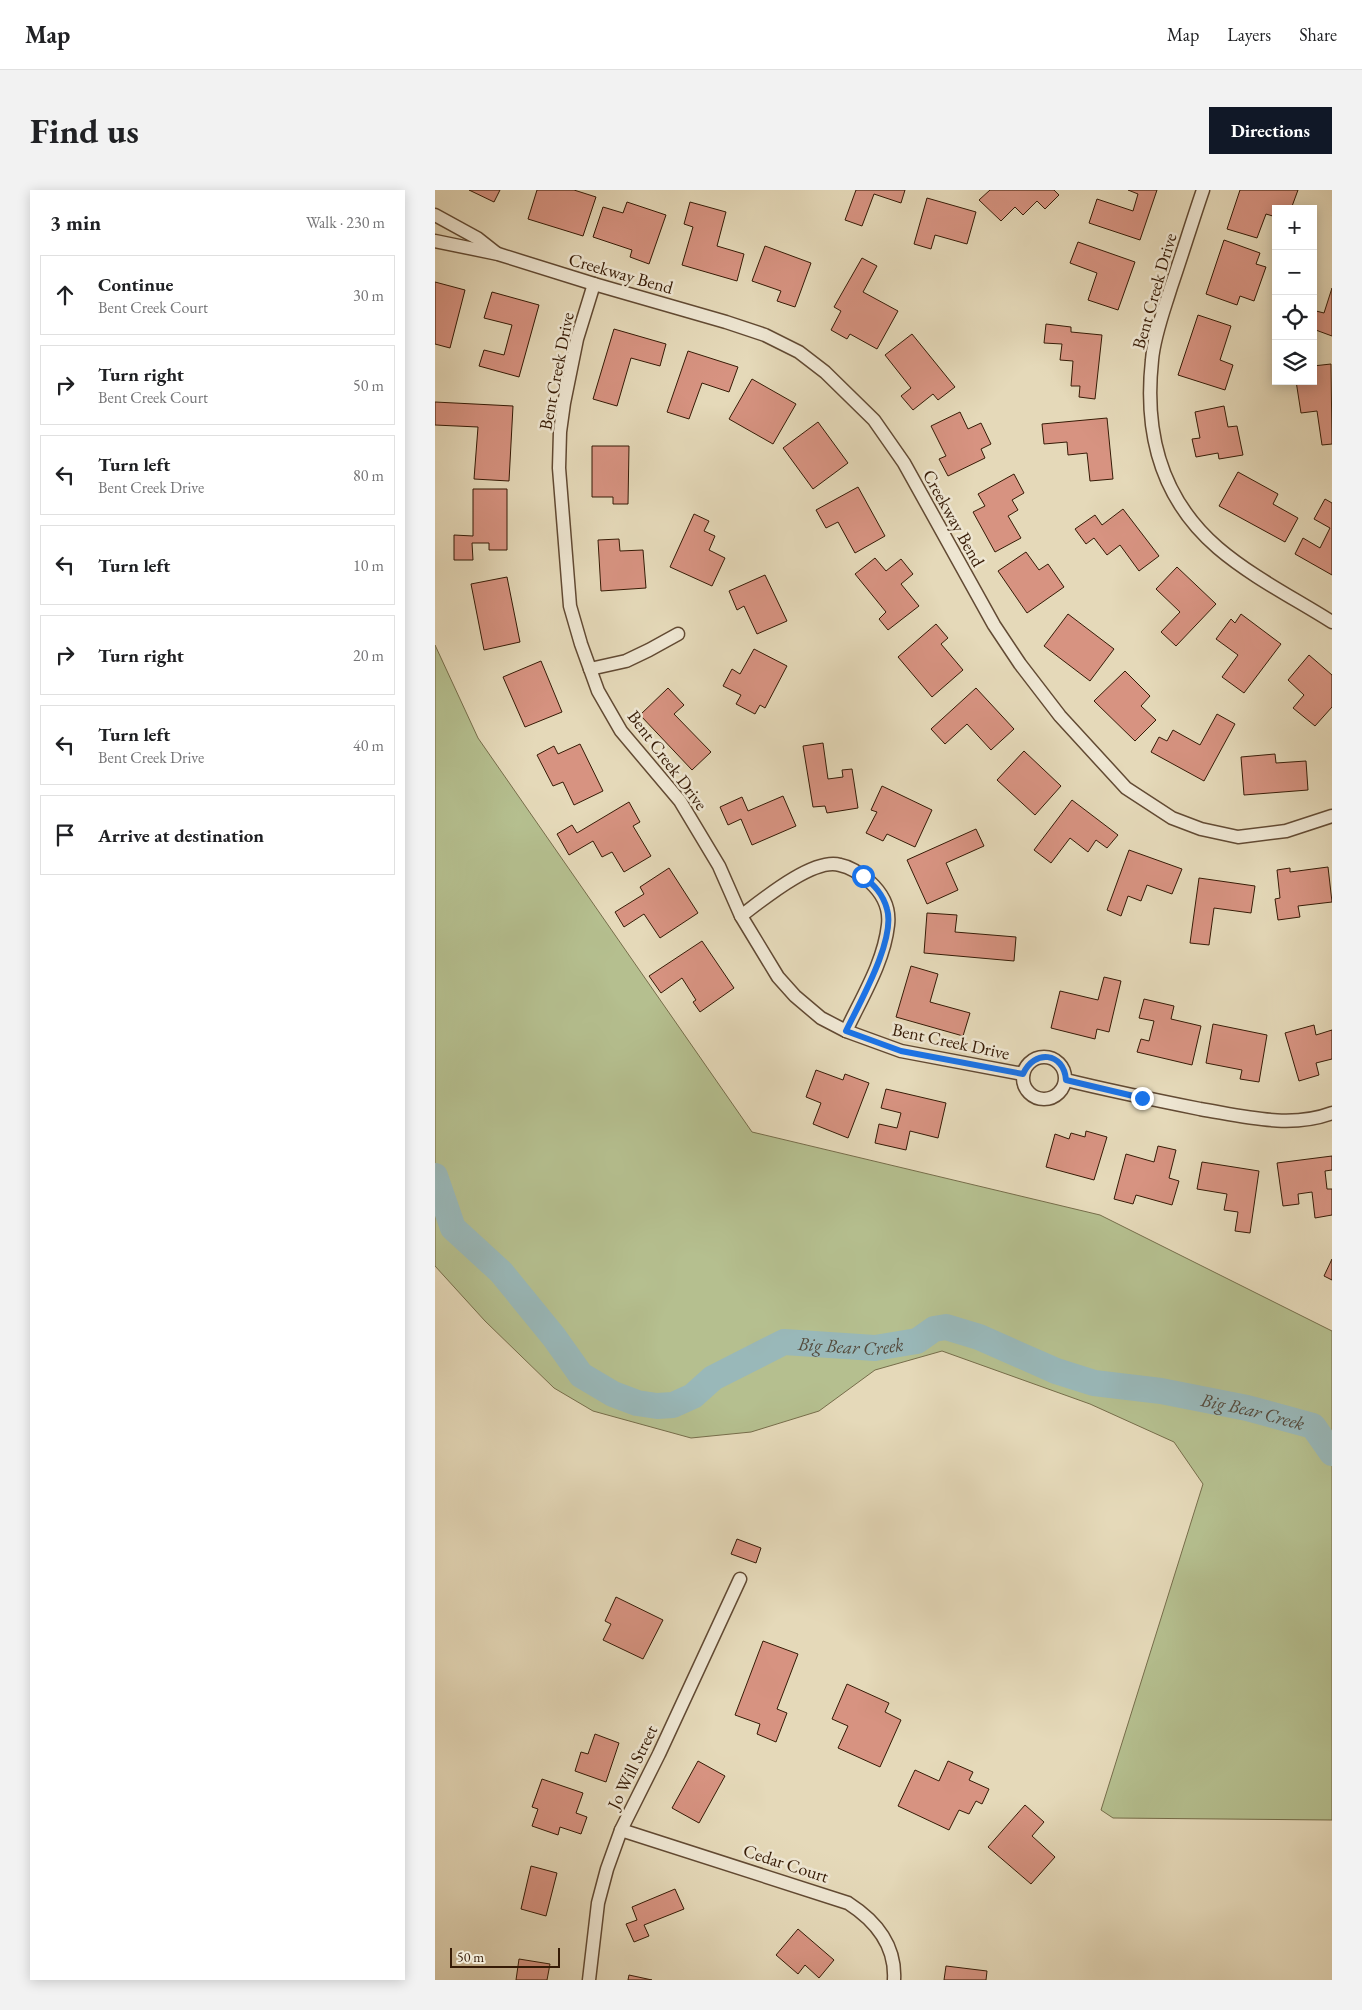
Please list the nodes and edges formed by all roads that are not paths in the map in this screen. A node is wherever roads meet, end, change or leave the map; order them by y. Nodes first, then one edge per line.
1 (1203, 190) edge
2 (435, 216) edge
3 (435, 241) edge
4 (497, 254) junction
5 (594, 284) junction
6 (1332, 622) edge
7 (678, 634) dead end
8 (590, 668) junction
9 (1332, 816) edge
10 (741, 916) junction
11 (846, 1031) junction
12 (1023, 1074) junction
13 (1066, 1080) junction
14 (1332, 1113) edge
15 (740, 1579) dead end
16 (621, 1830) junction
17 (589, 1980) edge
18 (894, 1980) edge

1 - 6 street, Bent Creek Drive
2 - 4 street, Creekway Bend
3 - 4 street, Creekway Bend
4 - 5 street, Creekway Bend
5 - 8 street, Bent Creek Drive
5 - 9 street, Creekway Bend
7 - 8 street
8 - 10 street, Bent Creek Drive
10 - 11 street, Bent Creek Drive
10 - 11 street
11 - 12 street, Bent Creek Drive
12 - 13 street
12 - 13 street
13 - 14 street
15 - 16 street, Jo Will Street
16 - 17 street, Jo Will Street
16 - 18 street, Cedar Court

